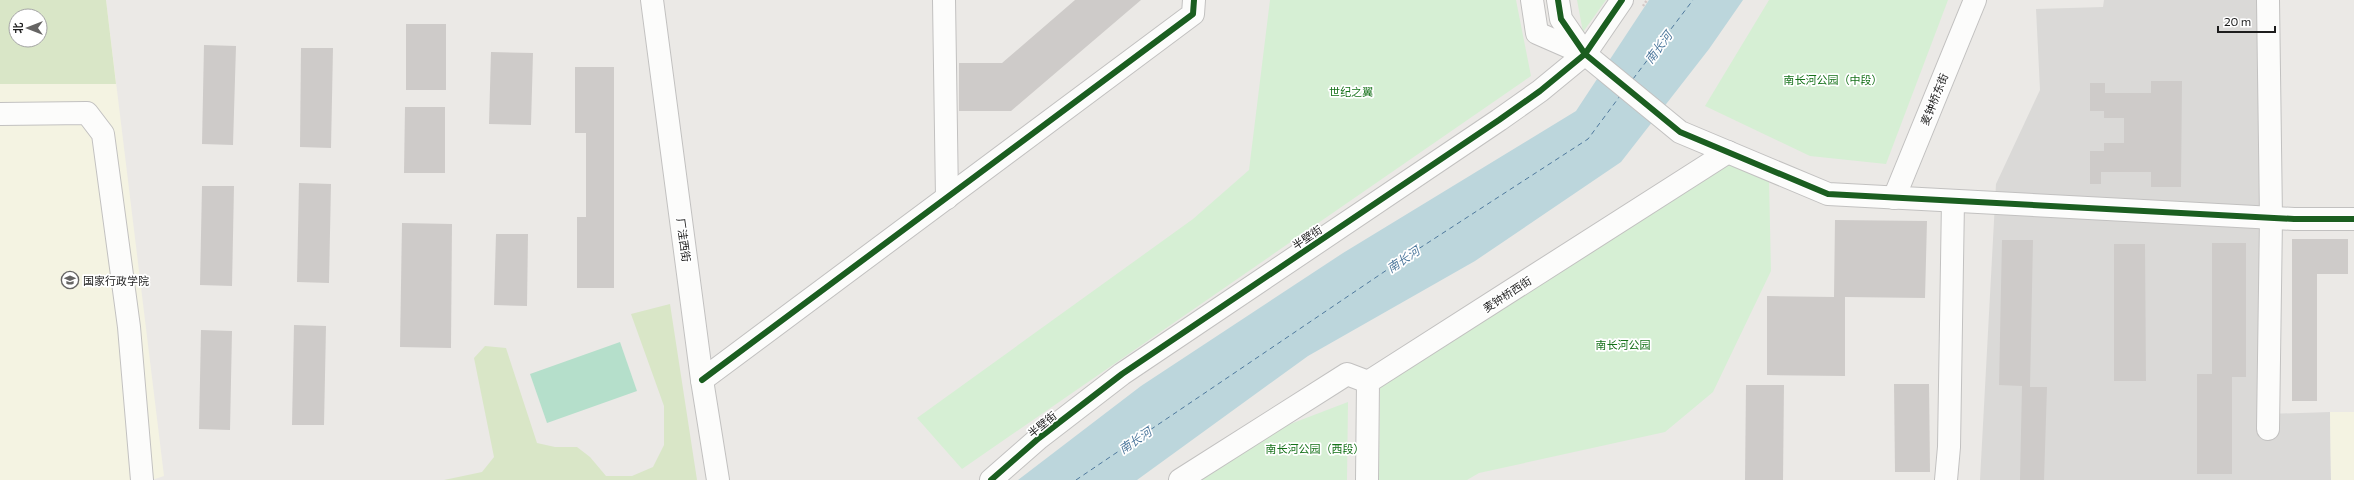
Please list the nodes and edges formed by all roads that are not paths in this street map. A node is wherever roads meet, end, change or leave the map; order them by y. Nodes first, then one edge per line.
1 (652, 0) edge
2 (944, 0) edge
3 (1194, 0) edge
4 (1532, 0) edge
5 (1558, 0) edge
6 (1622, 0) edge
7 (1975, 0) edge
8 (2268, 0) edge
9 (1591, 60) junction
10 (0, 114) edge
11 (1728, 152) junction
12 (947, 198) junction
13 (1894, 198) junction
14 (1953, 201) junction
15 (2271, 218) junction
16 (2354, 219) edge
17 (702, 380) junction
18 (1368, 382) junction
19 (2268, 430) dead end
20 (142, 480) edge
21 (718, 480) edge
22 (991, 480) edge
23 (1180, 480) edge
24 (1367, 480) edge
25 (1946, 480) edge

1 - 17 street, 厂洼西街
2 - 12 street
3 - 12 street
4 - 9 street
5 - 9 street
6 - 9 street, 半壁街
7 - 13 street, 麦钟桥东街
8 - 15 street
9 - 11 street
9 - 22 street, 半壁街
10 - 20 street
11 - 13 street
11 - 18 street, 麦钟桥西街
12 - 17 street
13 - 14 street
14 - 15 street
14 - 25 street
15 - 16 street
15 - 19 street
17 - 21 street, 厂洼西街
18 - 23 street
18 - 24 street

